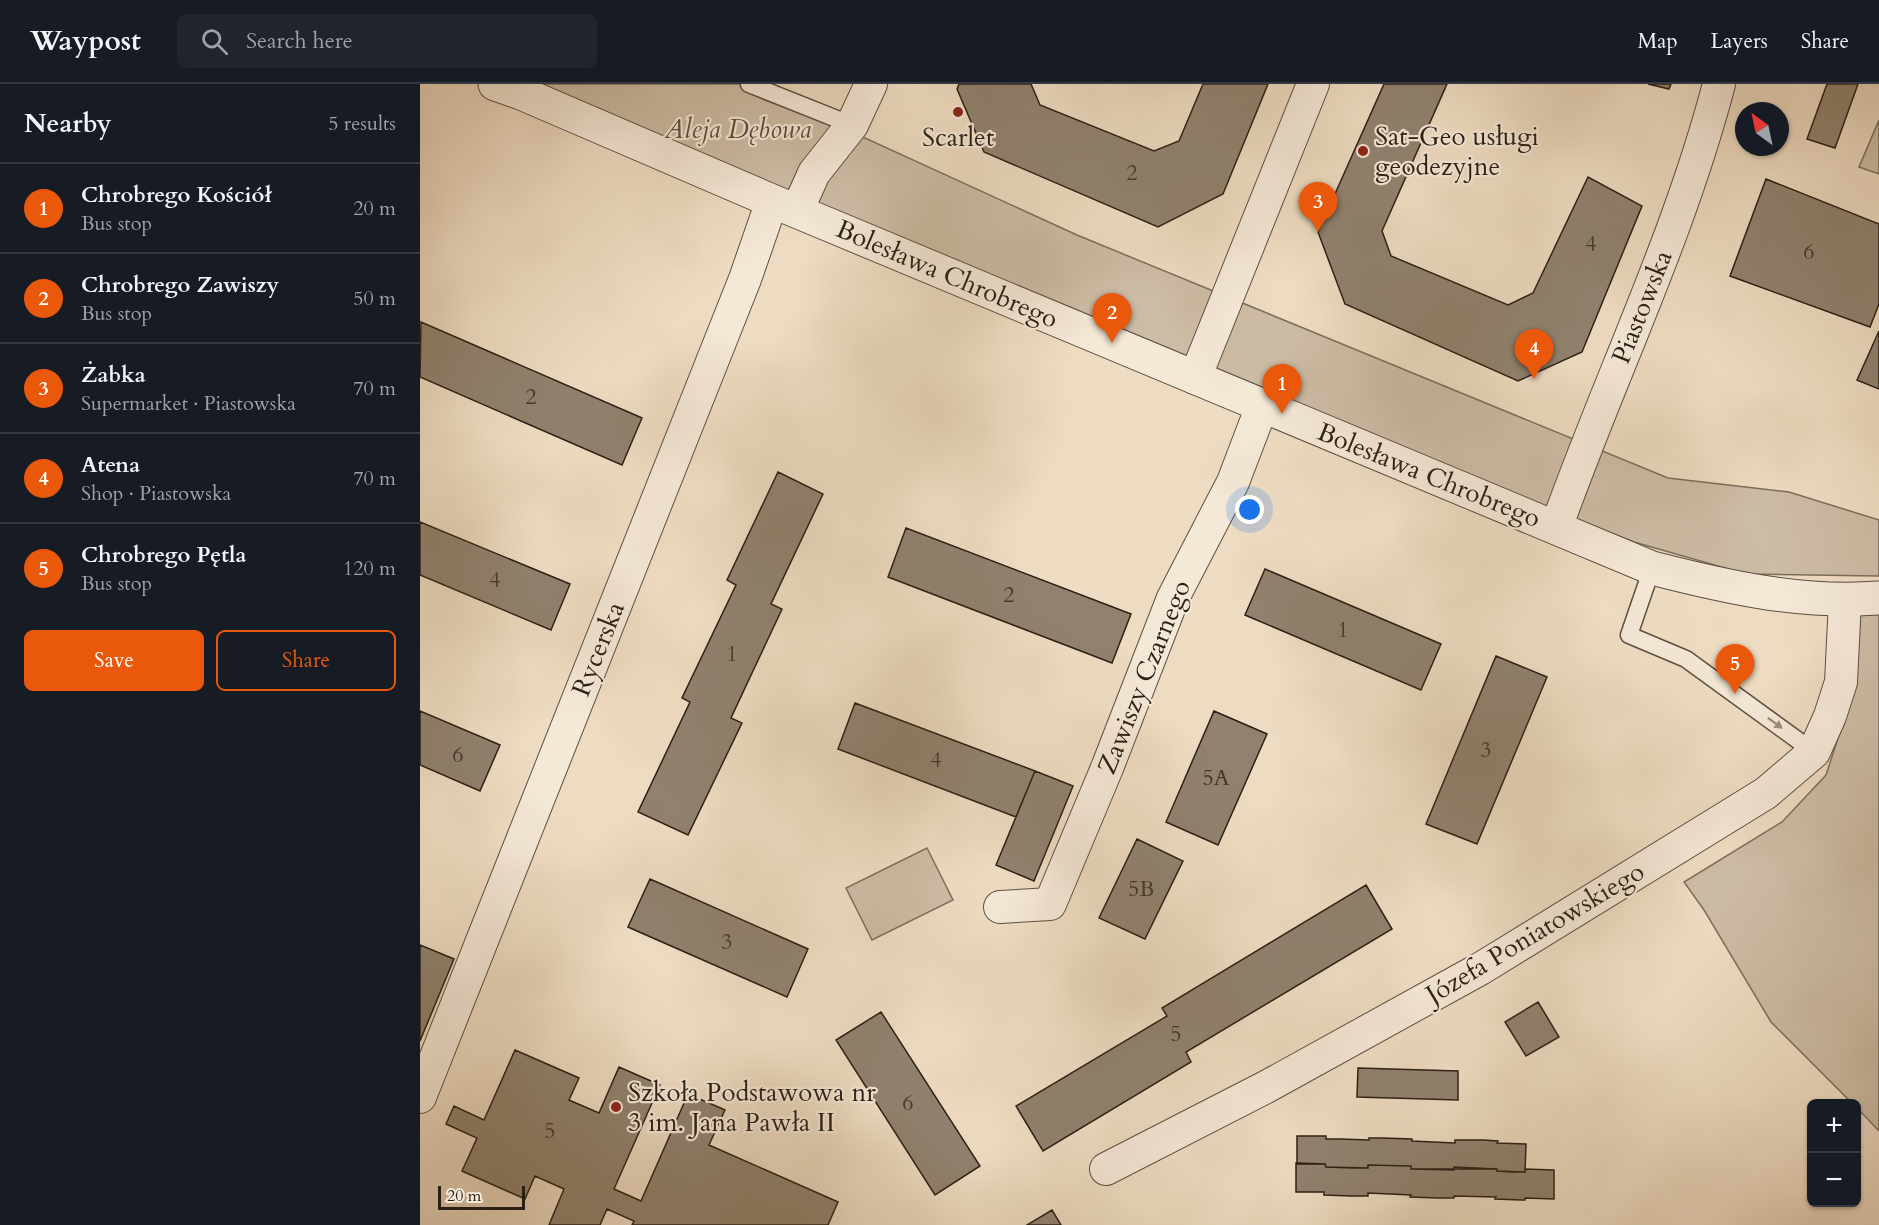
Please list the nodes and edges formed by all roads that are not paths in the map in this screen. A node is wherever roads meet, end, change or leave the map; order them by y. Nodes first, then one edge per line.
1 (495, 84) edge
2 (749, 84) edge
3 (871, 84) edge
4 (1313, 84) edge
5 (1719, 84) edge
6 (852, 125) junction
7 (785, 206) junction
8 (1195, 378) junction
9 (1262, 406) junction
10 (1556, 528) junction
11 (1652, 567) junction
12 (1879, 598) edge
13 (1845, 601) junction
14 (1814, 752) junction
15 (1000, 907) dead end
16 (420, 1096) edge
17 (1106, 1170) dead end

1 - 7 street, Bolesława Chrobrego
2 - 6 lane
3 - 6 street
4 - 8 street
5 - 10 street, Piastowska
6 - 7 street
7 - 8 street, Bolesława Chrobrego
7 - 16 street, Rycerska
8 - 9 street, Bolesława Chrobrego
9 - 10 street, Bolesława Chrobrego
9 - 15 street, Zawiszy Czarnego
10 - 11 street, Bolesława Chrobrego
11 - 13 street, Bolesława Chrobrego
11 -> 14 lane
12 - 13 street, Bolesława Chrobrego
13 - 14 street, Józefa Poniatowskiego
14 - 17 street, Józefa Poniatowskiego

